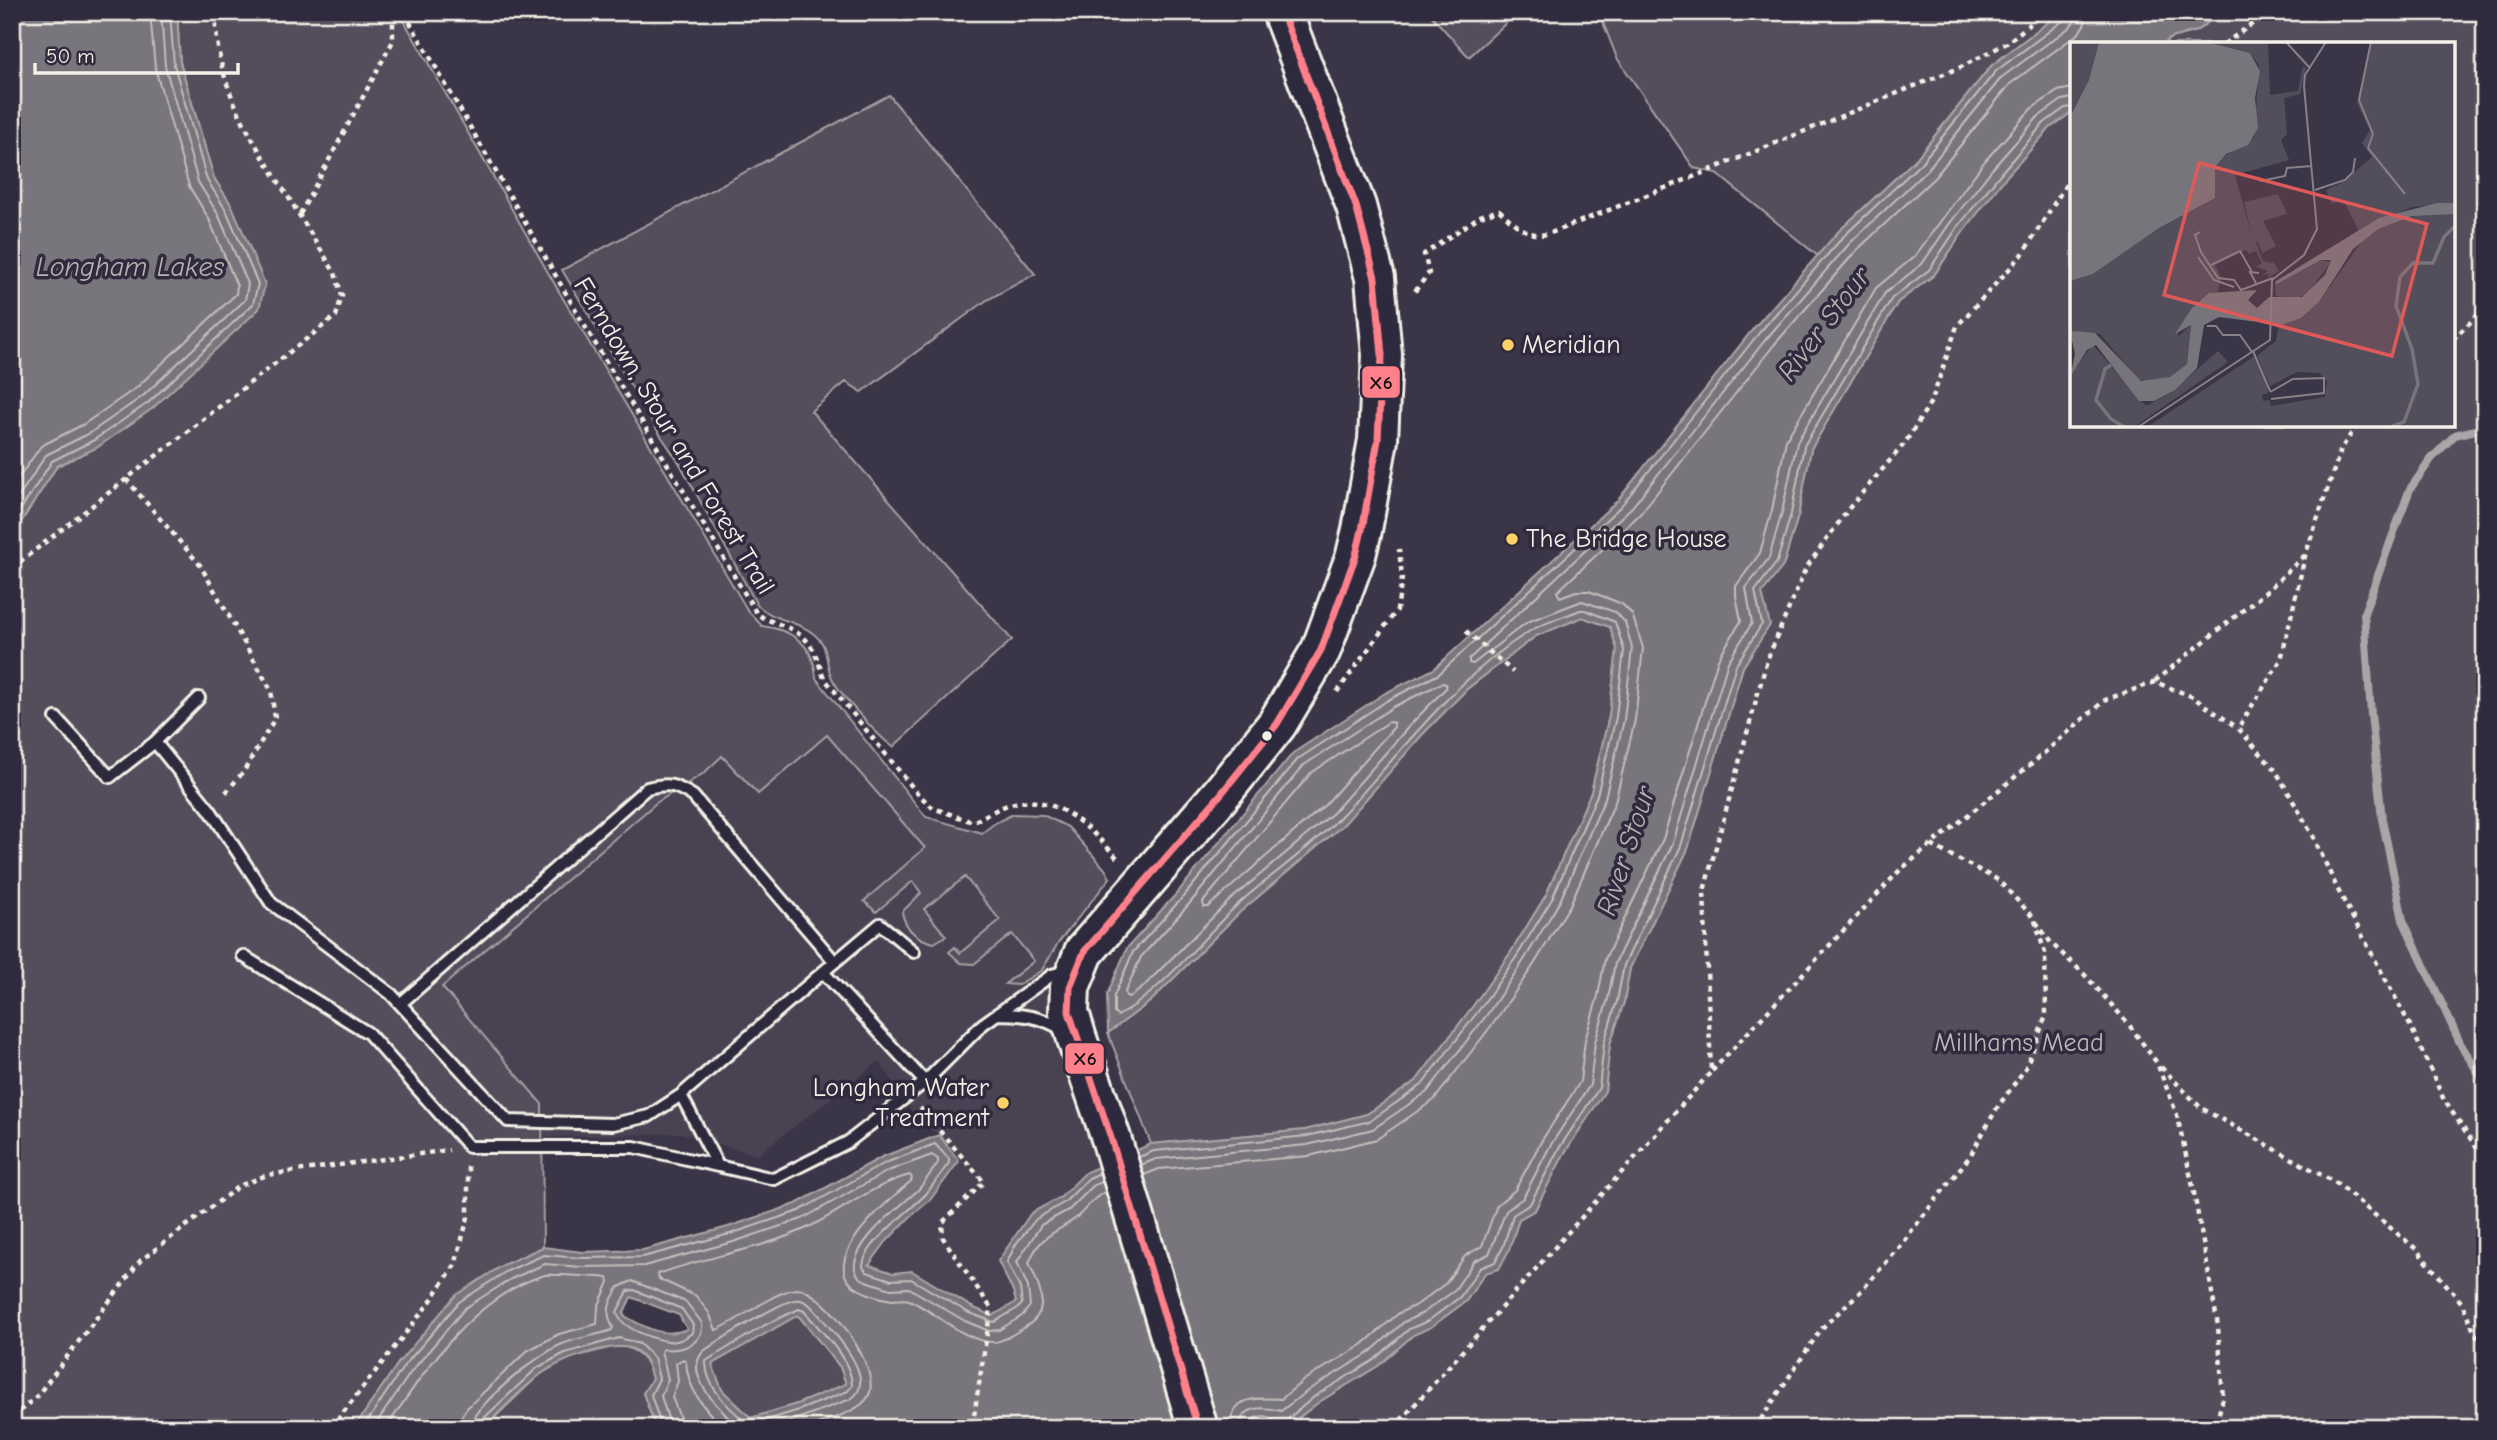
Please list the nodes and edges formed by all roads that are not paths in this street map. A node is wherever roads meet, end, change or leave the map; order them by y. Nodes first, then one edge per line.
1 (1282, 12) edge
2 (199, 698) dead end
3 (56, 718) dead end
4 (155, 742) junction
5 (914, 952) dead end
6 (243, 956) dead end
7 (835, 962) junction
8 (1079, 967) junction
9 (823, 972) junction
10 (400, 1004) junction
11 (998, 1014) junction
12 (1077, 1039) junction
13 (925, 1082) junction
14 (681, 1095) junction
15 (718, 1166) junction
16 (1198, 1428) edge

1 - 8 highway
2 - 4 lane
3 - 4 lane
4 - 10 lane
5 - 7 lane
6 - 15 lane
7 - 9 lane
7 - 10 lane
8 - 11 lane
8 - 12 highway
9 - 13 lane
9 - 14 lane
10 - 14 lane
11 - 12 lane
11 - 13 lane
12 - 16 highway
13 - 15 lane
14 - 15 lane

